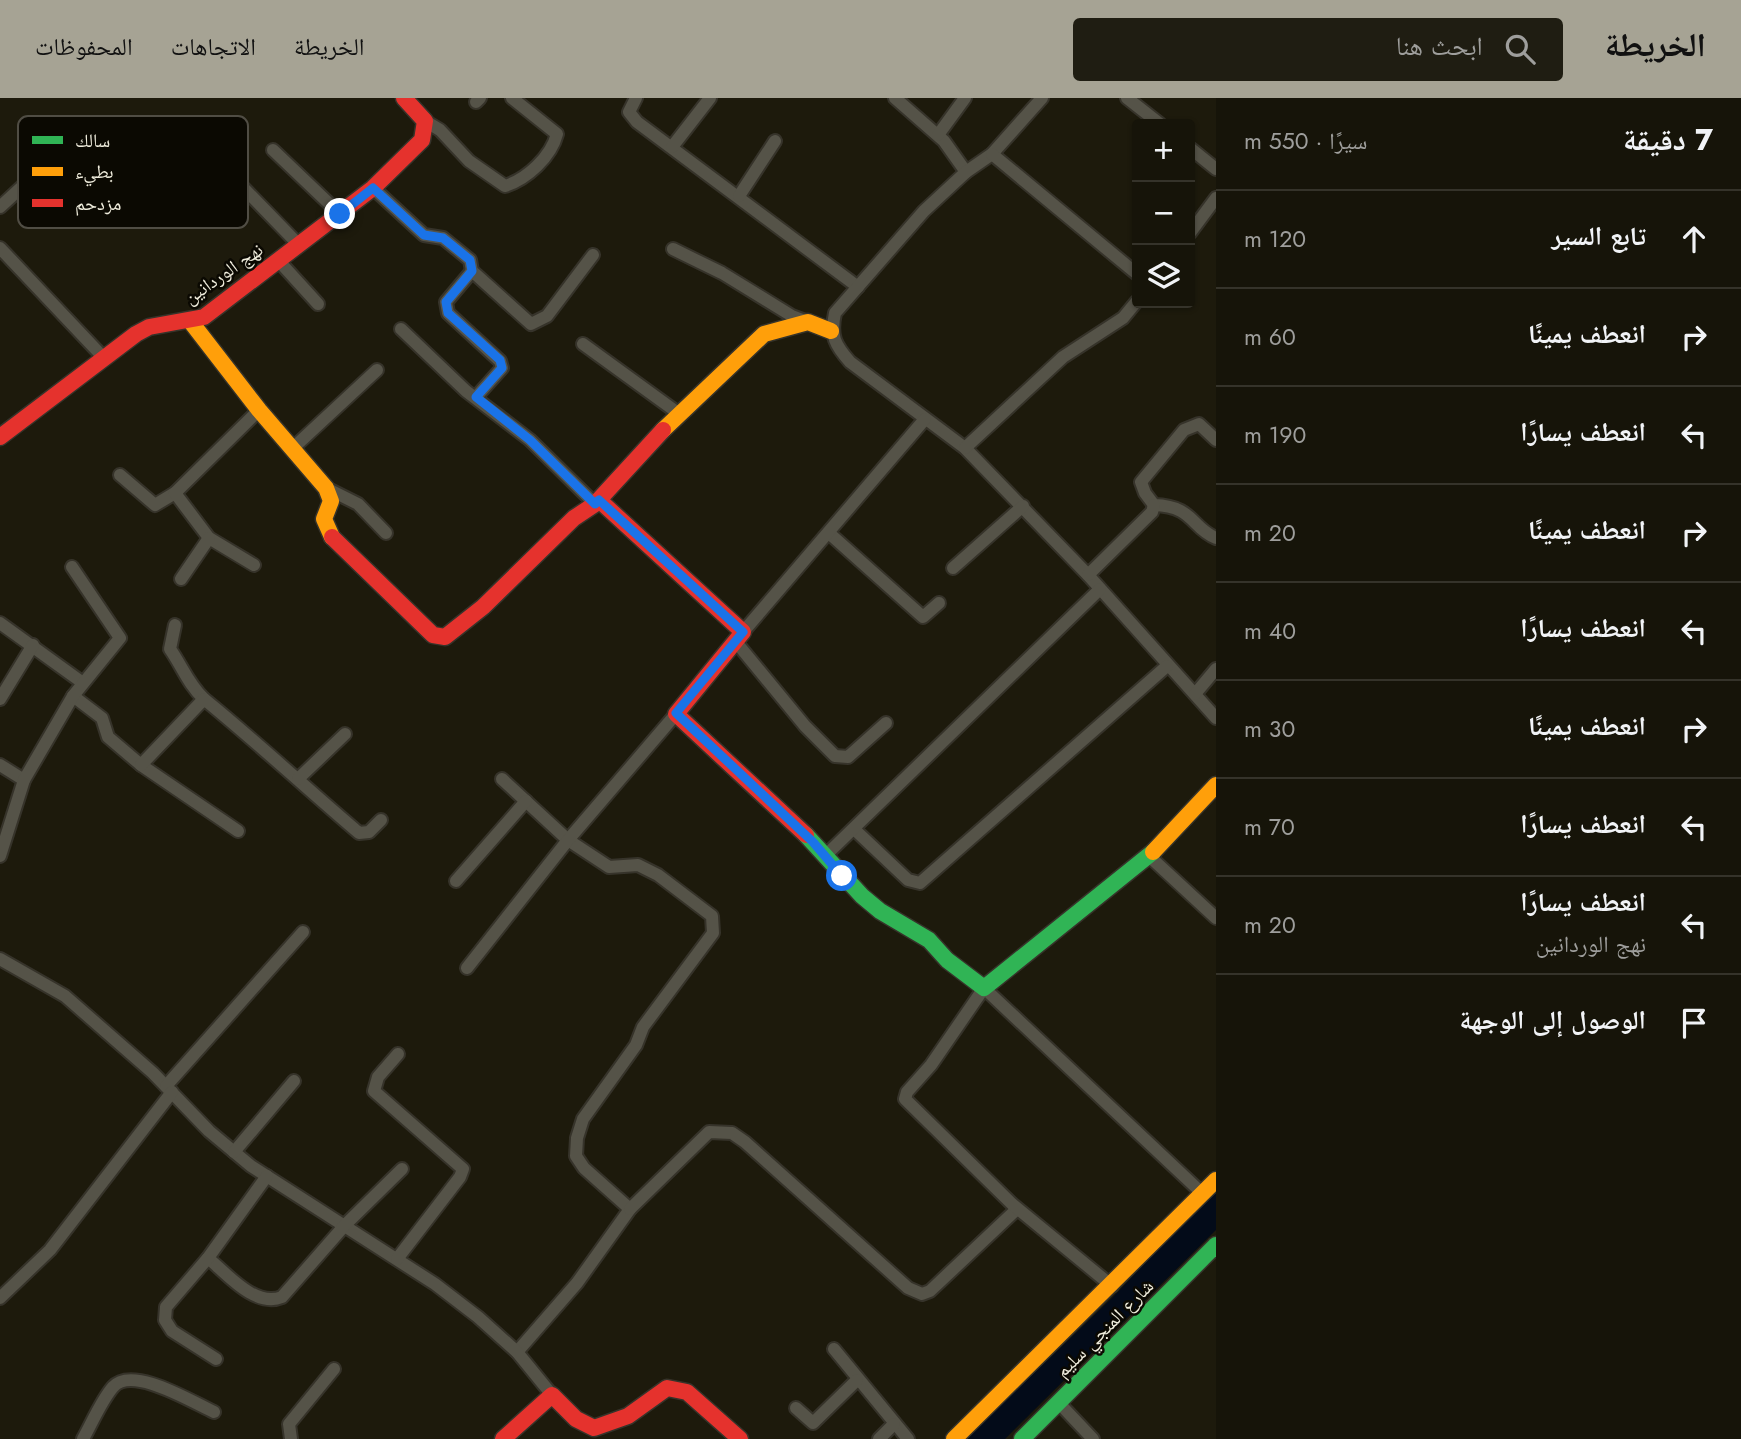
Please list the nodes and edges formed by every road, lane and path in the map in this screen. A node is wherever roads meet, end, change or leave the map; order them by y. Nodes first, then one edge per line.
1 (404, 98) edge
2 (512, 98) edge
3 (636, 98) edge
4 (710, 98) edge
5 (895, 98) edge
6 (965, 98) edge
7 (1042, 98) edge
8 (1127, 98) edge
9 (1154, 119) edge
10 (425, 121) junction
11 (938, 135) junction
12 (775, 141) dead end
13 (673, 147) junction
14 (273, 150) dead end
15 (1195, 152) edge
16 (992, 154) junction
17 (1216, 169) edge
18 (967, 172) junction
19 (373, 188) junction
20 (18, 190) edge
21 (248, 192) edge
22 (738, 196) junction
23 (1216, 198) edge
24 (0, 207) edge
25 (340, 214) junction
26 (1195, 226) edge
27 (298, 244) junction
28 (0, 248) edge
29 (673, 249) dead end
30 (593, 255) dead end
31 (278, 260) junction
32 (1132, 270) edge
33 (472, 271) junction
34 (858, 287) junction
35 (318, 304) dead end
36 (1132, 307) edge
37 (191, 322) junction
38 (808, 322) junction
39 (401, 329) dead end
40 (831, 331) junction
41 (583, 344) dead end
42 (103, 358) junction
43 (377, 370) dead end
44 (476, 397) junction
45 (259, 410) junction
46 (678, 413) junction
47 (925, 419) junction
48 (0, 437) edge
49 (1216, 440) edge
50 (965, 448) junction
51 (292, 449) junction
52 (120, 474) dead end
53 (326, 488) junction
54 (175, 493) junction
55 (597, 502) junction
56 (1154, 505) junction
57 (1023, 506) junction
58 (386, 533) dead end
59 (830, 534) junction
60 (208, 538) junction
61 (1216, 538) edge
62 (254, 565) dead end
63 (72, 568) dead end
64 (953, 568) dead end
65 (1087, 575) junction
66 (181, 579) dead end
67 (1100, 589) junction
68 (939, 603) dead end
69 (0, 623) edge
70 (175, 625) dead end
71 (739, 637) junction
72 (33, 645) junction
73 (1167, 666) junction
74 (1216, 668) edge
75 (83, 683) junction
76 (1195, 694) junction
77 (73, 696) junction
78 (0, 699) edge
79 (204, 699) junction
80 (676, 713) junction
81 (1216, 718) edge
82 (886, 723) dead end
83 (345, 734) dead end
84 (0, 765) edge
85 (141, 765) junction
86 (298, 779) junction
87 (502, 779) dead end
88 (23, 780) junction
89 (1216, 785) edge
90 (526, 800) junction
91 (381, 820) dead end
92 (854, 829) junction
93 (238, 831) dead end
94 (568, 839) junction
95 (0, 856) edge
96 (825, 856) junction
97 (1149, 856) junction
98 (456, 881) dead end
99 (1216, 918) edge
100 (303, 932) dead end
101 (0, 959) edge
102 (467, 968) dead end
103 (984, 988) junction
104 (398, 1054) dead end
105 (294, 1081) dead end
106 (169, 1089) junction
107 (234, 1152) junction
108 (402, 1169) dead end
109 (267, 1176) junction
110 (1216, 1180) edge
111 (1203, 1194) junction
112 (630, 1209) junction
113 (1017, 1209) junction
114 (345, 1225) junction
115 (1216, 1245) edge
116 (208, 1258) junction
117 (397, 1259) junction
118 (1112, 1286) junction
119 (0, 1298) edge
120 (834, 1349) dead end
121 (517, 1352) junction
122 (216, 1359) dead end
123 (334, 1369) dead end
124 (857, 1380) junction
125 (552, 1395) junction
126 (1059, 1403) junction
127 (796, 1408) dead end
128 (214, 1412) dead end
129 (894, 1424) junction
130 (596, 1434) edge
131 (83, 1439) edge
132 (291, 1439) edge
133 (503, 1439) edge
134 (740, 1439) edge
135 (879, 1439) edge
136 (908, 1439) edge
137 (954, 1439) edge
138 (1022, 1439) edge
139 (1093, 1439) edge

1 - 10 street
2 - 10 street
3 - 13 street
4 - 13 street
5 - 11 street
6 - 11 street
7 - 16 street
8 - 9 street
10 - 19 street, نهج الوردانين
11 - 18 street
12 - 22 street
13 - 22 street
14 - 25 street
15 - 17 street
16 - 18 street
16 - 32 street
18 - 34 street
19 - 25 street, نهج الوردانين
19 - 33 street
20 - 24 street
21 - 27 street
22 - 34 street
23 - 26 street
25 - 27 street, نهج الوردانين
27 - 31 street, نهج الوردانين
28 - 42 street
29 - 38 street
30 - 33 street
31 - 35 street
31 - 37 street, نهج الوردانين
33 - 44 street
34 - 40 street
36 - 50 street
37 - 42 street, نهج الوردانين
37 - 45 street
38 - 40 street
38 - 46 street
39 - 44 street
40 - 47 street
41 - 46 street
42 - 48 street, نهج الوردانين
43 - 51 street
44 - 55 street
45 - 51 street
45 - 54 street
46 - 55 street
47 - 50 street
47 - 59 street
49 - 56 street
50 - 57 street
51 - 53 street
52 - 54 street
53 - 55 street
53 - 58 street
54 - 60 street
55 - 71 street
56 - 61 street
56 - 65 street
57 - 64 street
57 - 65 street
59 - 68 street
59 - 71 street
60 - 62 street
60 - 66 street
63 - 75 street
65 - 67 street
67 - 73 street
67 - 92 street
69 - 72 street
70 - 79 street
71 - 80 street
71 - 82 street
72 - 75 street
72 - 78 street
73 - 76 street
73 - 92 street
74 - 76 street
75 - 77 street
76 - 81 street
77 - 85 street
77 - 88 street
79 - 85 street
79 - 86 street
80 - 94 street
80 - 96 street
83 - 86 street
84 - 88 street
85 - 93 street
86 - 91 street
87 - 90 street
88 - 95 street
89 - 97 street
90 - 94 street
90 - 98 street
92 - 96 street
94 - 102 street
94 - 112 street
96 - 103 street
97 - 99 street
97 - 103 street
100 - 106 street
101 - 106 street
103 - 111 street
103 - 113 street
104 - 117 street
105 - 107 street
106 - 107 street
106 - 119 street
107 - 109 street
108 - 114 street
109 - 114 street
109 - 116 street
110 - 111 street
111 - 118 street
112 - 113 street
112 - 121 street
113 - 118 street
114 - 116 street
114 - 117 street
115 - 126 street, شارع المنجي سليم
116 - 122 street
117 - 121 street
118 - 137 street
120 - 124 street
121 - 125 street
123 - 132 street
124 - 127 street
124 - 129 street
125 - 130 street
125 - 133 street
126 - 138 street, شارع المنجي سليم
126 - 139 street
128 - 131 street
129 - 135 street
129 - 136 street
130 - 134 street

